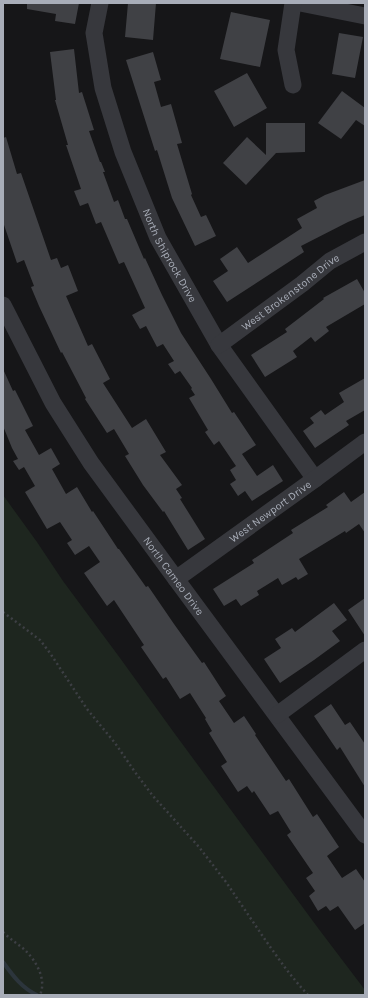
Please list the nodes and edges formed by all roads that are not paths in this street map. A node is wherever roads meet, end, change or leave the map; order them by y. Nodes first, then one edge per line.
1 (100, 3) edge
2 (293, 3) edge
3 (300, 3) edge
4 (365, 16) edge
5 (293, 85) dead end
6 (365, 242) edge
7 (3, 305) edge
8 (219, 345) junction
9 (365, 442) edge
10 (315, 480) junction
11 (176, 579) junction
12 (365, 650) edge
13 (277, 716) junction
14 (365, 835) edge

1 - 8 street, North Shiprock Drive
2 - 5 street
3 - 4 street
6 - 8 street, West Brokenstone Drive
7 - 11 street, North Cameo Drive
8 - 10 street, North Shiprock Drive
9 - 10 street, West Newport Drive
10 - 11 street, West Newport Drive
11 - 13 street, North Cameo Drive
12 - 13 street
13 - 14 street, North Cameo Drive

